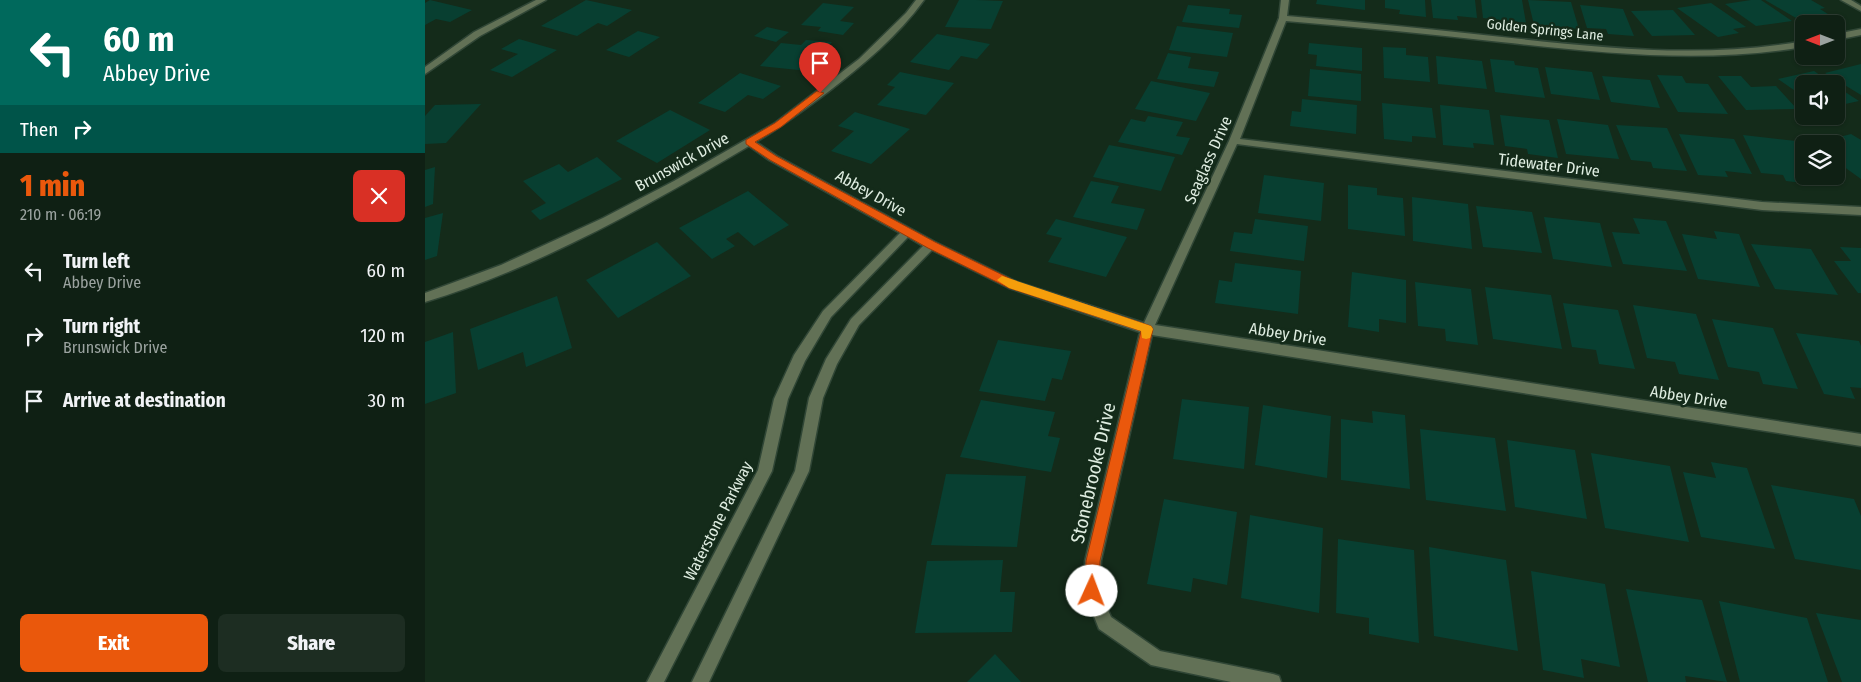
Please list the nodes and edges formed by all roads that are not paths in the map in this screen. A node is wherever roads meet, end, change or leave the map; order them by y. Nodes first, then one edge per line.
1 (543, 0) edge
2 (919, 0) edge
3 (1285, 0) edge
4 (1845, 0) edge
5 (1861, 9) edge
6 (1283, 18) junction
7 (1861, 32) edge
8 (1845, 35) edge
9 (1795, 46) edge
10 (425, 70) edge
11 (1234, 141) junction
12 (749, 142) junction
13 (1861, 210) edge
14 (907, 231) junction
15 (931, 245) junction
16 (425, 298) edge
17 (1147, 329) junction
18 (1861, 440) edge
19 (655, 682) edge
20 (700, 682) edge
21 (1273, 682) edge

1 - 10 street
2 - 12 street, Brunswick Drive
3 - 6 street, Seaglass Drive
4 - 5 street
6 - 9 street, Golden Springs Lane
6 - 11 street, Seaglass Drive
7 - 8 street
11 - 13 street, Tidewater Drive
11 - 17 street, Seaglass Drive
12 - 14 street, Abbey Drive
12 - 16 street, Brunswick Drive
14 - 15 street, Abbey Drive
14 - 19 street, Waterstone Parkway
15 - 17 street, Abbey Drive
15 - 20 street
17 - 18 street, Abbey Drive
17 - 21 street, Stonebrooke Drive

